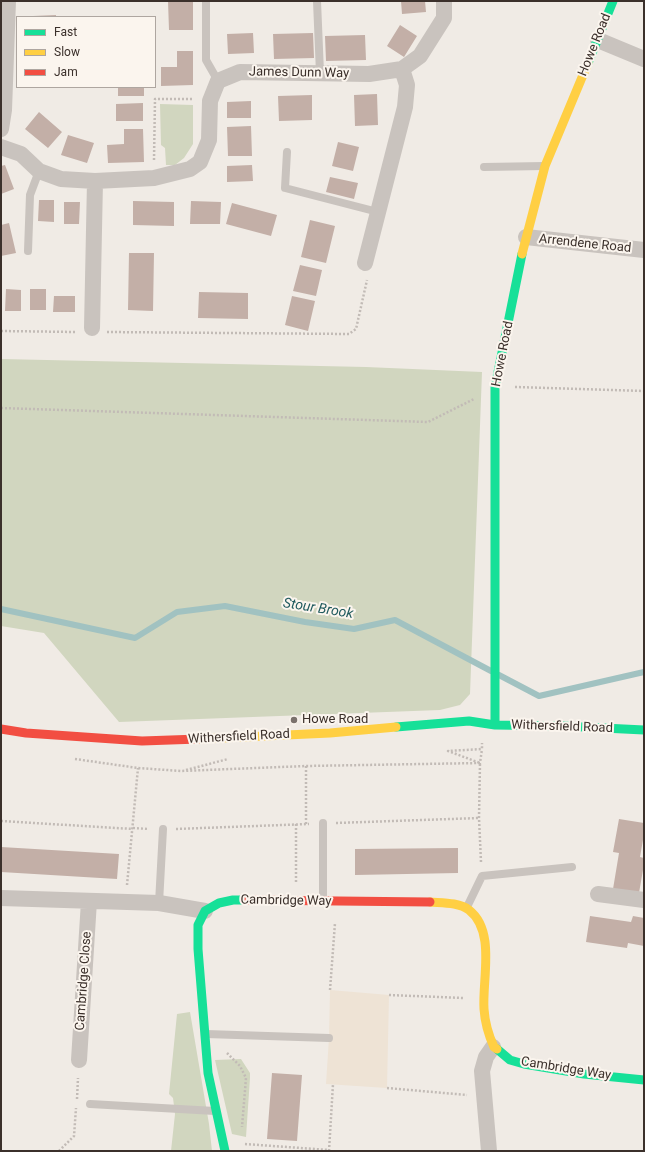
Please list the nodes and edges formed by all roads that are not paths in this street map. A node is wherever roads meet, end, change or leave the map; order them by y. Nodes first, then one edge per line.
1 (8, 1) edge
2 (206, 1) edge
3 (317, 1) edge
4 (444, 1) edge
5 (613, 1) edge
6 (598, 40) junction
7 (644, 59) edge
8 (402, 69) junction
9 (320, 73) junction
10 (218, 82) junction
11 (1, 128) edge
12 (1, 147) edge
13 (286, 152) dead end
14 (545, 166) junction
15 (484, 167) dead end
16 (39, 171) junction
17 (96, 181) junction
18 (378, 212) junction
19 (526, 237) junction
20 (644, 250) edge
21 (28, 252) dead end
22 (366, 270) road end
23 (92, 331) road end
24 (495, 725) junction
25 (1, 728) edge
26 (644, 730) edge
27 (323, 823) road end
28 (163, 829) road end
29 (572, 868) dead end
30 (598, 894) dead end
31 (1, 898) edge
32 (644, 900) edge
33 (89, 901) junction
34 (323, 902) junction
35 (159, 903) junction
36 (467, 908) junction
37 (205, 911) junction
38 (205, 1034) junction
39 (329, 1038) dead end
40 (493, 1047) junction
41 (79, 1060) road end
42 (644, 1080) edge
43 (90, 1104) dead end
44 (216, 1111) junction
45 (225, 1147) edge
46 (488, 1151) edge

1 - 11 street
2 - 10 lane
3 - 9 lane
4 - 8 street, James Dunn Way
5 - 6 street, Howe Road
6 - 7 street
6 - 14 street, Howe Road
8 - 9 street, James Dunn Way
8 - 18 street
9 - 10 street, James Dunn Way
10 - 17 street
12 - 16 street
13 - 18 lane
14 - 15 lane
14 - 19 street, Howe Road
16 - 17 street
16 - 21 lane
17 - 23 street
18 - 22 street
19 - 20 street, Arrendene Road
19 - 24 street, Howe Road
24 - 25 street, Withersfield Road
24 - 26 street, Withersfield Road
27 - 34 lane
28 - 35 lane
29 - 36 lane
30 - 32 street
31 - 33 street
33 - 35 street
33 - 41 street, Cambridge Close
34 - 36 street, Cambridge Way
34 - 37 street, Cambridge Way
35 - 37 street
36 - 40 street
37 - 38 street
38 - 39 lane
38 - 44 street
40 - 42 street, Cambridge Way
40 - 46 street
43 - 44 lane
44 - 45 street

